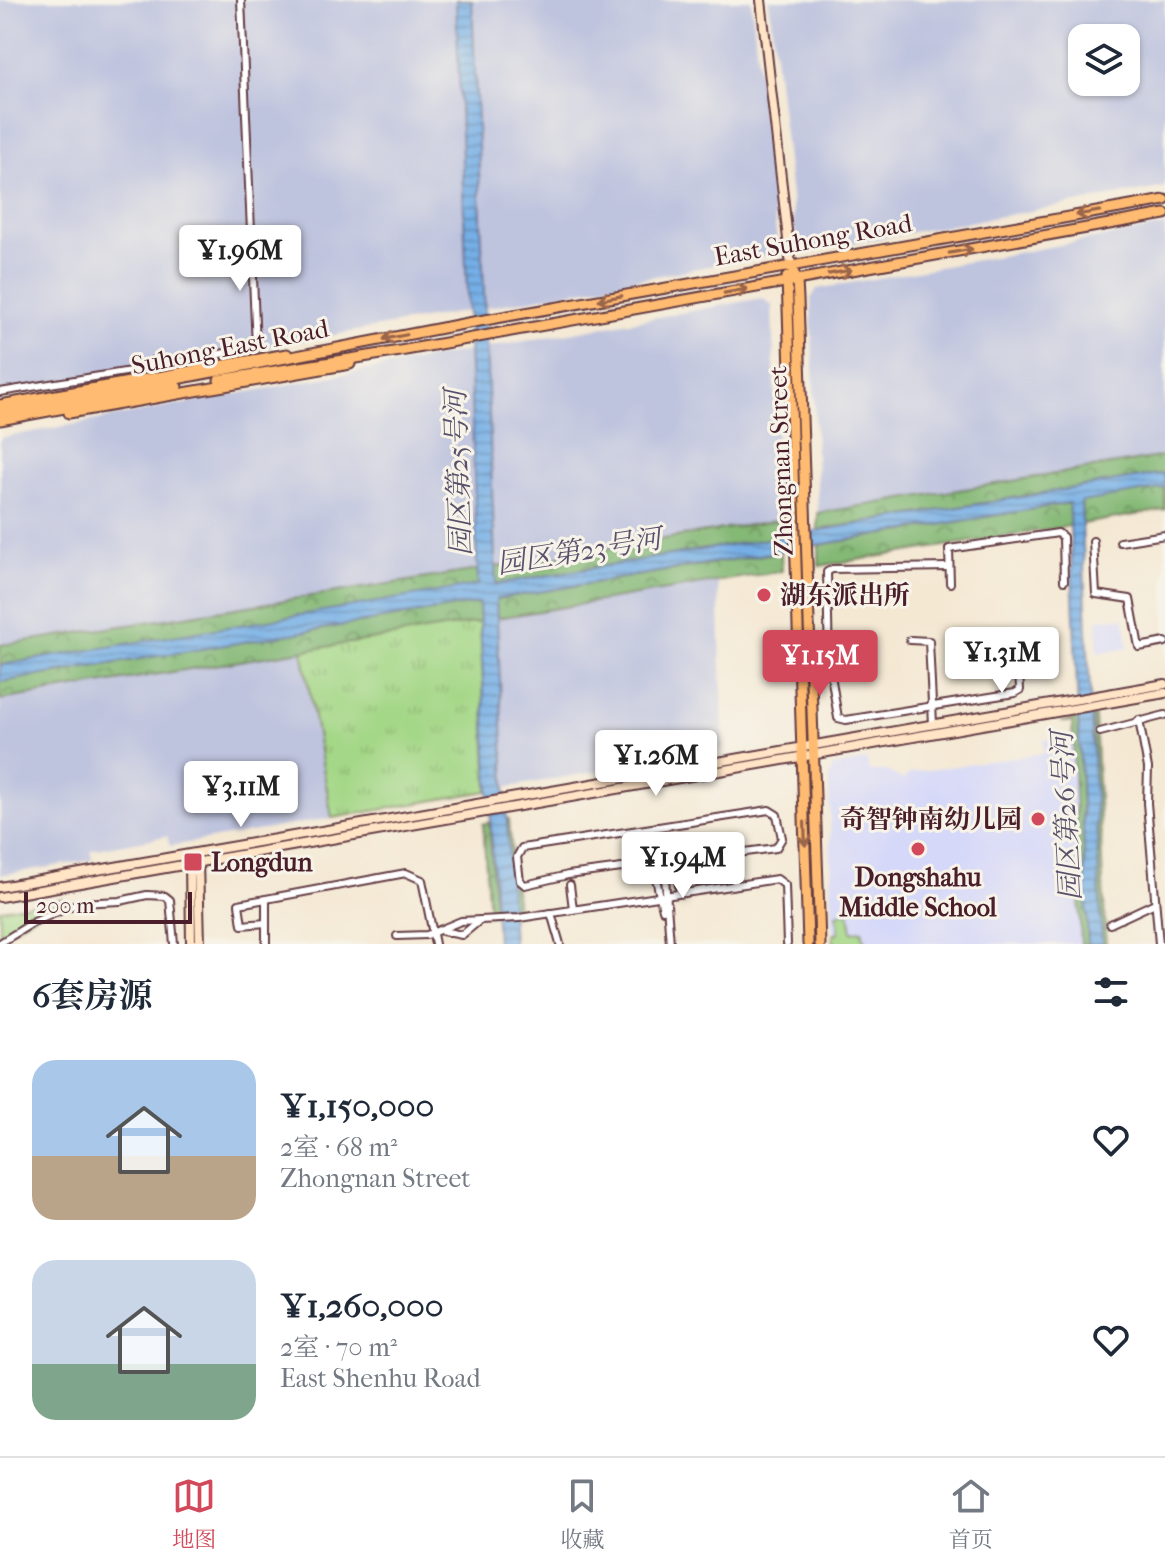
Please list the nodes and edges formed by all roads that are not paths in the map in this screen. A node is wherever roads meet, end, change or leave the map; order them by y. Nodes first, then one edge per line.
1 (241, 0) edge
2 (761, 0) edge
3 (1165, 200) edge
4 (1165, 214) edge
5 (791, 266) junction
6 (791, 282) junction
7 (468, 323) joint
8 (469, 339) joint
9 (322, 351) junction
10 (400, 351) junction
11 (0, 392) edge
12 (65, 404) junction
13 (0, 405) edge
14 (0, 413) edge
15 (0, 423) edge
16 (1165, 535) edge
17 (1093, 541) dead end
18 (1120, 542) dead end
19 (949, 567) junction
20 (1064, 581) dead end
21 (950, 583) dead end
22 (826, 602) junction
23 (809, 603) junction
24 (910, 640) dead end
25 (1165, 642) edge
26 (1019, 670) dead end
27 (1165, 684) edge
28 (1165, 693) edge
29 (1091, 701) junction
30 (1077, 703) junction
31 (930, 706) junction
32 (1165, 715) edge
33 (1139, 720) junction
34 (933, 724) junction
35 (1100, 732) dead end
36 (814, 749) junction
37 (802, 752) junction
38 (489, 807) junction
39 (191, 854) junction
40 (731, 854) junction
41 (194, 863) junction
42 (664, 864) junction
43 (653, 865) junction
44 (677, 873) dead end
45 (570, 885) dead end
46 (735, 885) junction
47 (0, 887) edge
48 (680, 893) junction
49 (668, 894) junction
50 (657, 896) junction
51 (0, 897) edge
52 (266, 899) junction
53 (1155, 903) junction
54 (573, 909) junction
55 (551, 913) junction
56 (479, 921) junction
57 (266, 923) junction
58 (1110, 924) dead end
59 (442, 931) junction
60 (431, 934) junction
61 (397, 936) dead end
62 (669, 940) edge
63 (0, 943) edge
64 (174, 944) edge
65 (191, 944) edge
66 (200, 944) edge
67 (266, 944) edge
68 (435, 944) edge
69 (560, 944) edge
70 (787, 944) edge
71 (808, 944) edge
72 (820, 944) edge
73 (1159, 944) edge

1 - 11 street
2 - 5 main road, Zhongnan Street
3 -> 5 main road, East Suhong Road
6 -> 4 main road, East Suhong Road
5 - 6 main road, Zhongnan Street
5 -> 7 main road, East Suhong Road
8 -> 6 main road, East Suhong Road
6 - 23 main road, Zhongnan Street
6 - 37 main road, Zhongnan Street
7 -> 9 main road, Suhong East Road
8 - 10 main road, Suhong East Road
9 - 12 main road, Suhong East Road
9 - 13 main road
10 - 12 main road, Suhong East Road
10 - 15 main road
12 - 14 main road, Suhong East Road
12 - 15 main road, Suhong East Road
16 - 18 street
17 - 25 street
19 - 20 street
19 - 21 street
19 - 22 street
22 - 23 street
22 - 31 street
23 - 36 main road, Zhongnan Street
24 - 31 street
26 - 31 street
27 - 29 main road
28 - 29 main road
29 - 30 main road
30 - 34 main road
30 - 36 main road
31 - 34 street
32 - 33 street
33 - 35 street
33 - 53 street
34 - 36 main road
36 - 37 main road
36 - 72 main road, Zhongnan Street
37 - 38 main road
37 -> 71 main road, Zhongnan Street
38 - 39 main road
38 - 41 main road
39 - 41 main road
39 - 47 main road
40 - 42 street
40 - 43 street
40 - 46 street
41 - 51 main road
41 - 65 main road
41 - 66 main road
42 - 43 street
42 - 49 street
43 - 50 street
44 - 48 street
45 - 54 street
46 - 48 street
46 - 70 street
48 - 49 street
49 - 50 street
49 - 62 street
50 - 54 street
50 - 62 street
52 - 57 street
52 - 57 street
52 - 60 street
53 - 58 street
53 - 73 street
54 - 55 street
55 - 56 street
55 - 69 street
56 - 59 street
56 - 59 street
57 - 67 street
59 - 60 street
60 - 61 street
60 - 68 street
63 - 64 street

